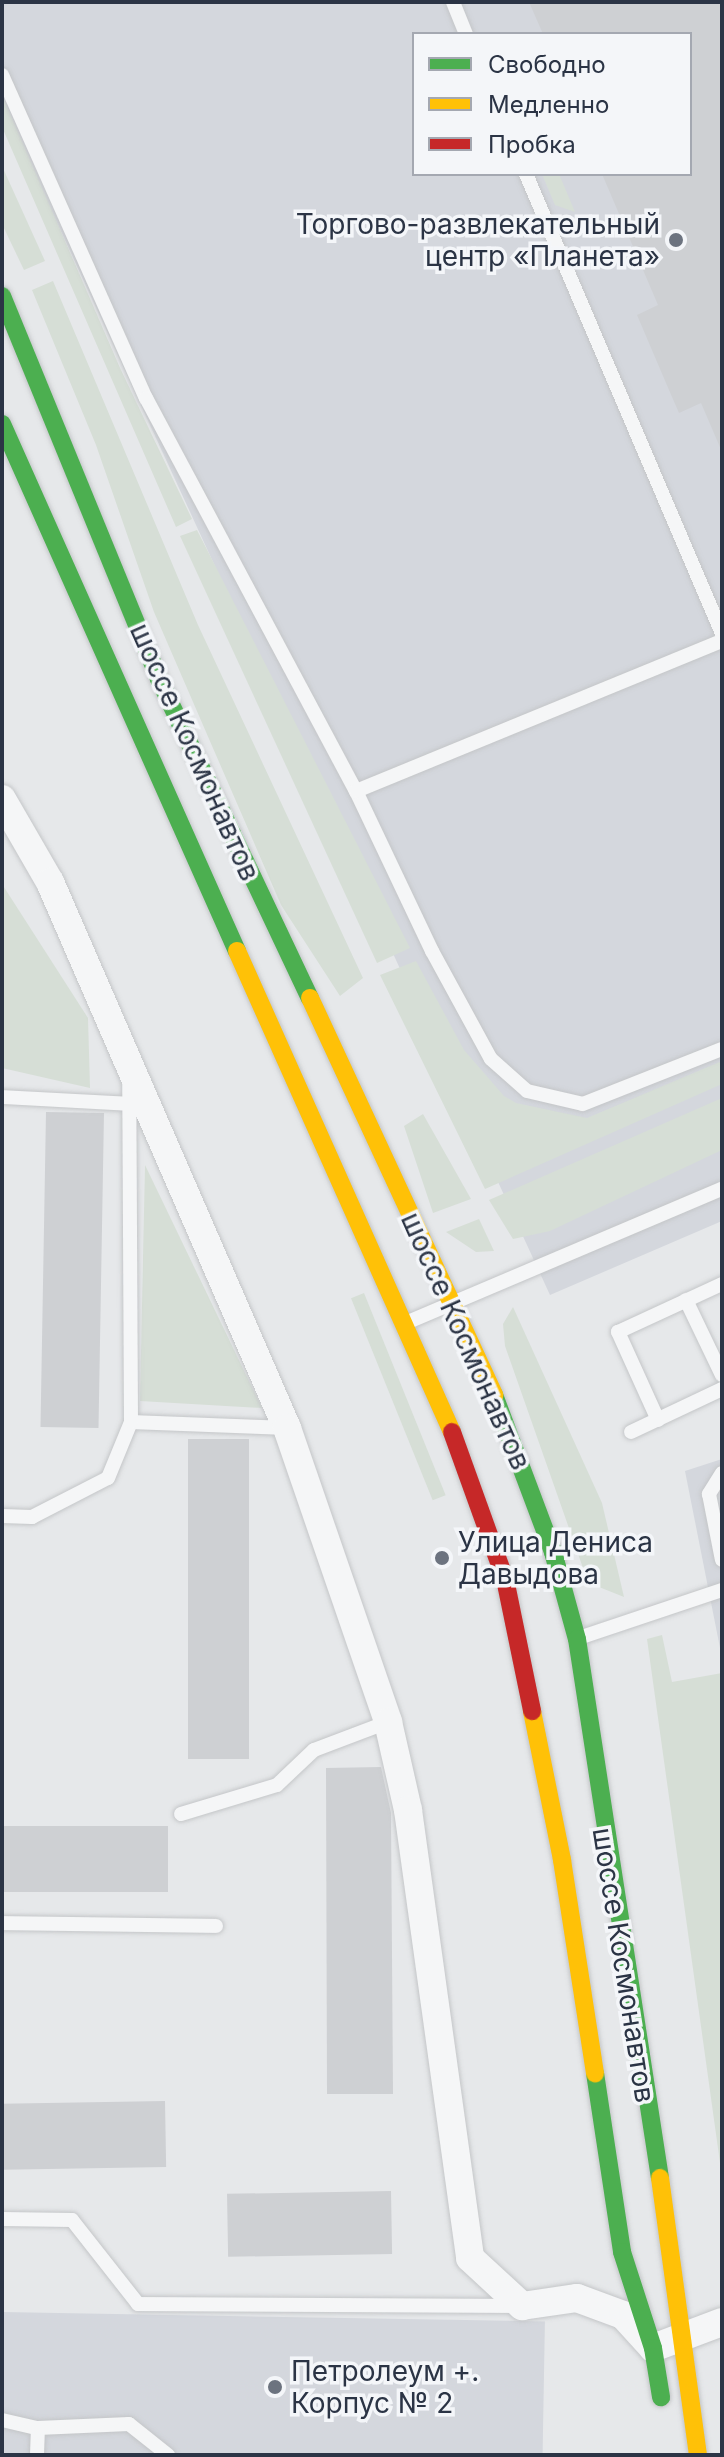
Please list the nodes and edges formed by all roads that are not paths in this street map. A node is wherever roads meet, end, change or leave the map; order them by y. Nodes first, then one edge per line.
1 (453, 2) edge
2 (465, 32) edge
3 (2, 75) edge
4 (527, 176) edge
5 (2, 296) edge
6 (2, 424) edge
7 (722, 633) edge
8 (722, 641) edge
9 (356, 791) junction
10 (2, 799) edge
11 (722, 1049) edge
12 (129, 1067) junction
13 (2, 1097) edge
14 (130, 1104) junction
15 (722, 1189) edge
16 (722, 1284) edge
17 (686, 1300) junction
18 (454, 1302) junction
19 (404, 1323) junction
20 (722, 1375) edge
21 (722, 1389) edge
22 (658, 1420) junction
23 (131, 1422) junction
24 (287, 1428) junction
25 (631, 1432) dead end
26 (722, 1473) edge
27 (2, 1516) edge
28 (722, 1560) edge
29 (722, 1590) edge
30 (577, 1639) junction
31 (388, 1722) junction
32 (181, 1814) dead end
33 (2, 1923) edge
34 (216, 1926) dead end
35 (2, 2219) edge
36 (522, 2306) junction
37 (722, 2322) edge
38 (682, 2341) junction
39 (653, 2348) junction
40 (662, 2411) dead end
41 (2, 2420) edge
42 (38, 2428) junction
43 (37, 2455) edge
44 (168, 2455) edge
45 (698, 2455) edge

1 - 2 lane
3 - 9 lane
4 - 7 lane
5 - 18 main road, шоссе Космонавтов
6 - 19 main road, шоссе Космонавтов
8 - 9 lane
9 - 11 lane
10 - 12 street
12 - 14 lane
12 - 24 street
13 - 14 lane
14 - 23 lane
15 - 18 lane
16 - 17 lane
17 - 20 lane
17 - 22 lane
18 - 19 lane
18 - 30 main road, шоссе Космонавтов
19 - 39 main road, шоссе Космонавтов
21 - 22 lane
22 - 25 lane
23 - 24 lane
23 - 27 lane
24 - 31 street
26 - 28 lane
29 - 30 lane
30 - 38 main road, шоссе Космонавтов
31 - 32 lane
31 - 36 street
33 - 34 lane
35 - 36 lane
36 - 39 street
37 - 38 street
38 - 39 street
38 - 45 main road, шоссе Космонавтов
39 - 40 main road, шоссе Космонавтов
41 - 42 lane
42 - 43 lane
42 - 44 lane

